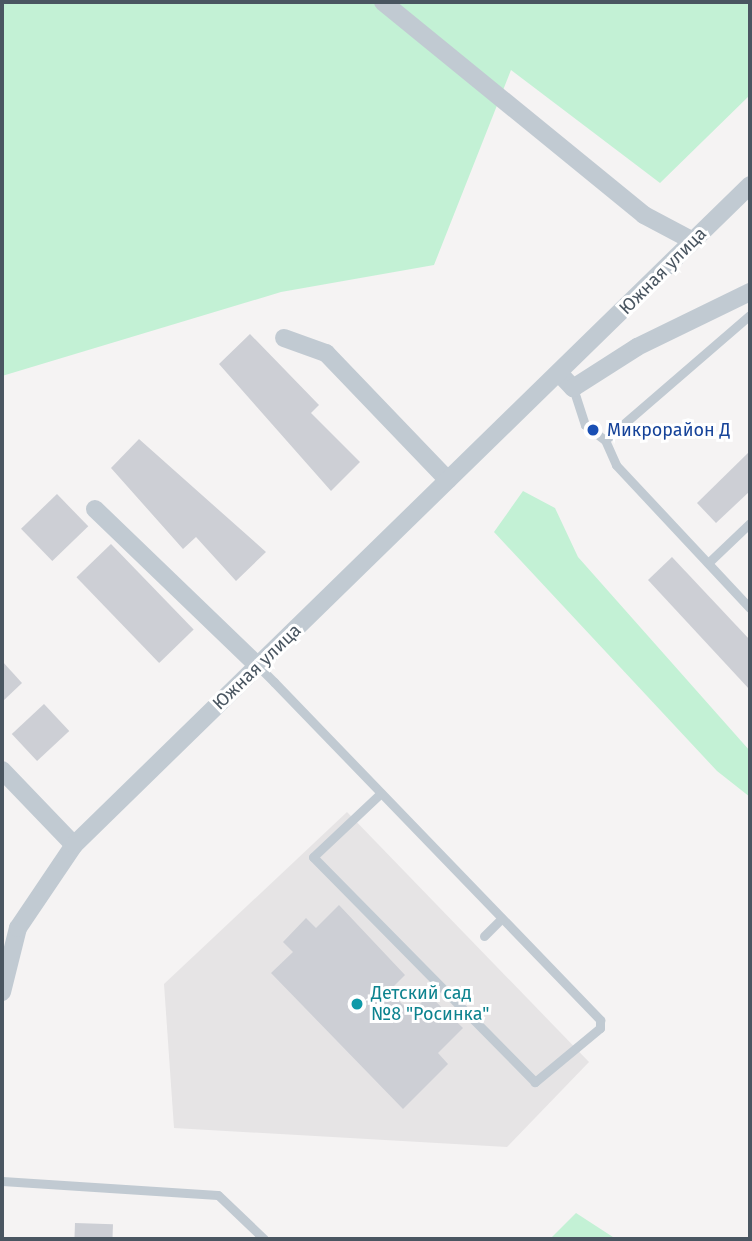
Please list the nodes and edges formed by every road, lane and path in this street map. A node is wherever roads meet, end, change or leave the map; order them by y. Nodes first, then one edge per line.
1 (383, 2) edge
2 (750, 186) edge
3 (693, 241) junction
4 (750, 292) edge
5 (750, 315) edge
6 (284, 338) dead end
7 (559, 373) junction
8 (573, 388) junction
9 (605, 440) junction
10 (448, 481) junction
11 (95, 509) dead end
12 (750, 523) edge
13 (708, 563) junction
14 (750, 608) edge
15 (258, 666) junction
16 (2, 769) edge
17 (381, 793) junction
18 (74, 845) junction
19 (502, 918) junction
20 (10, 928) edge
21 (484, 936) dead end
22 (2, 992) edge
23 (2, 1181) edge
24 (264, 1239) edge

1 - 3 street
2 - 3 street, Южная улица
3 - 7 street, Южная улица
4 - 8 street
5 - 9 lane
6 - 10 street
7 - 8 street
7 - 10 street, Южная улица
8 - 9 lane
9 - 13 lane
10 - 15 street, Южная улица
11 - 15 street
12 - 13 lane
13 - 14 lane
15 - 17 lane
15 - 18 street, Южная улица
16 - 18 street
17 - 19 lane
17 - 19 lane
18 - 20 street, Южная улица
19 - 21 lane
20 - 22 street, Южная улица
23 - 24 lane

